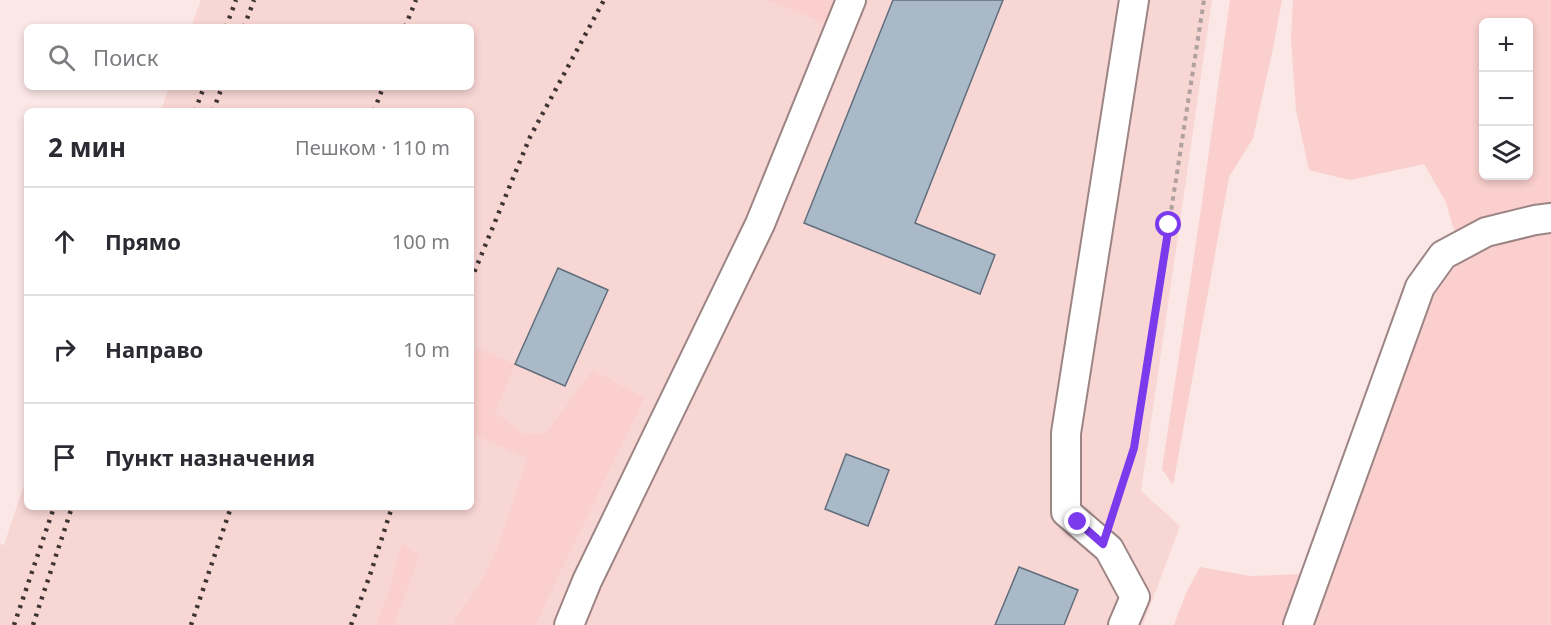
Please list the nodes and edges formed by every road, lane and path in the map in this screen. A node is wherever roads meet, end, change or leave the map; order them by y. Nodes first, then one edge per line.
1 (851, 0) edge
2 (1134, 0) edge
3 (1204, 0) edge
4 (1551, 218) edge
5 (1103, 544) junction
6 (569, 625) edge
7 (1123, 625) edge
8 (1298, 625) edge

1 - 6 lane
2 - 5 lane
3 - 5 path
4 - 8 lane
5 - 7 lane

